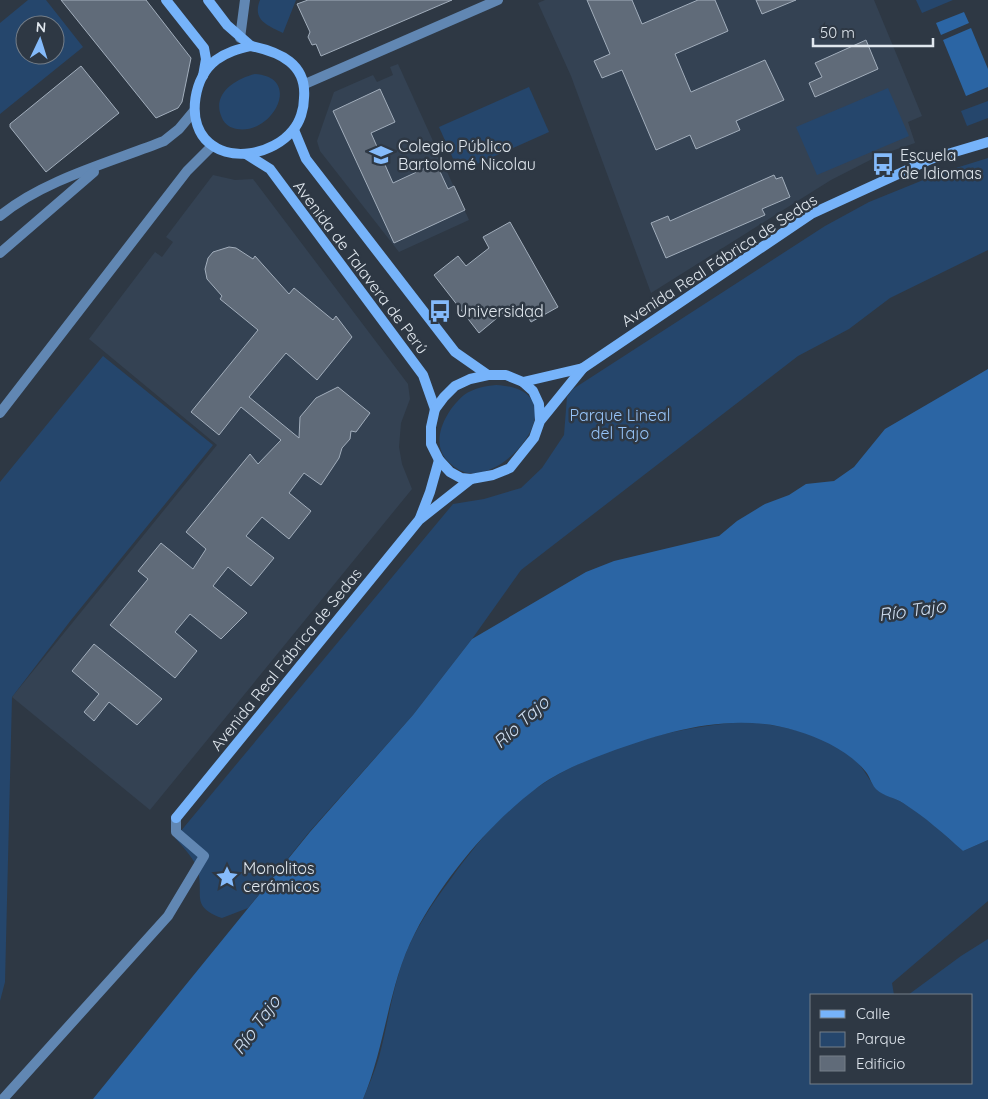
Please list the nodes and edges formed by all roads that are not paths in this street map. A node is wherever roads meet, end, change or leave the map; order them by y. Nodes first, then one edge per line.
1 (166, 0) edge
2 (208, 0) edge
3 (245, 0) edge
4 (498, 0) edge
5 (240, 38) junction
6 (251, 46) junction
7 (202, 78) junction
8 (306, 84) junction
9 (194, 112) junction
10 (294, 130) junction
11 (988, 142) edge
12 (212, 146) junction
13 (246, 154) junction
14 (100, 167) junction
15 (0, 216) edge
16 (0, 253) edge
17 (583, 368) junction
18 (488, 375) junction
19 (523, 382) junction
20 (435, 409) junction
21 (0, 414) edge
22 (540, 421) junction
23 (439, 460) junction
24 (471, 479) junction
25 (419, 520) junction
26 (3, 1099) edge

1 - 7 street
2 - 5 street
3 - 5 street
4 - 8 street
5 - 6 street
6 - 7 street
6 - 8 street
7 - 9 street
8 - 10 street
9 - 12 street
9 - 14 street
10 - 13 street
10 - 18 street, Avenida de Talavera de Perú
11 - 17 street, Avenida Real Fábrica de Sedas
12 - 13 street
12 - 21 street
13 - 20 street, Avenida de Talavera de Perú
14 - 15 street
14 - 16 street
17 - 19 street, Avenida Real Fábrica de Sedas
17 - 22 street, Avenida Real Fábrica de Sedas
18 - 19 street, Avenida Real Fábrica de Sedas
18 - 20 street, Avenida Real Fábrica de Sedas
19 - 22 street
20 - 23 street
22 - 24 street, Avenida Real Fábrica de Sedas
23 - 24 street
23 - 25 street, Avenida Real Fábrica de Sedas
24 - 25 street, Avenida Real Fábrica de Sedas
25 - 26 street, Avenida Real Fábrica de Sedas

